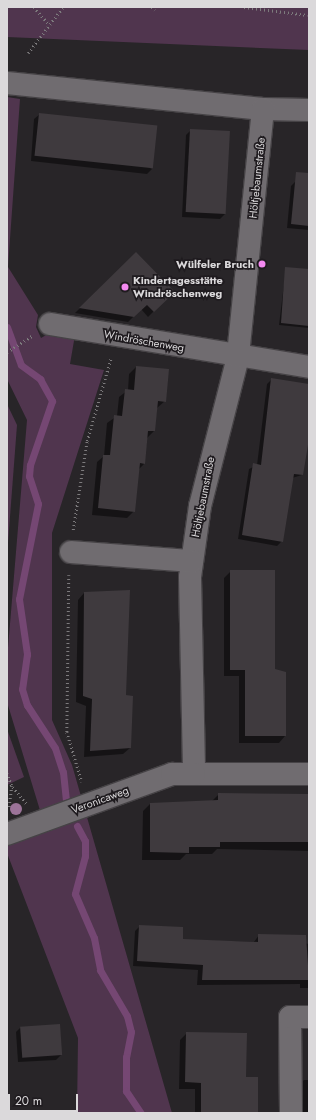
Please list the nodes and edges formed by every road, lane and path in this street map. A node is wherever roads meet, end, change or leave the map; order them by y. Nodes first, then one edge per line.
1 (34, 7) edge
2 (63, 7) edge
3 (152, 7) edge
4 (244, 7) edge
5 (155, 10) dead end
6 (307, 15) dead end
7 (49, 24) junction
8 (28, 53) dead end
9 (7, 83) edge
10 (263, 109) junction
11 (309, 110) edge
12 (50, 324) dead end
13 (22, 342) dead end
14 (7, 352) edge
15 (238, 357) junction
16 (309, 367) edge
17 (71, 552) dead end
18 (192, 561) junction
19 (7, 773) edge
20 (194, 774) junction
21 (309, 774) edge
22 (8, 825) edge
23 (299, 1017) edge
24 (291, 1113) edge

1 - 7 path
2 - 7 path
3 - 5 path
4 - 6 path
7 - 8 path
9 - 10 street
10 - 11 street
10 - 15 street, Höltjebaumstraße
12 - 15 street, Windröschenweg
13 - 14 path
15 - 16 street, Windröschenweg
15 - 18 street, Höltjebaumstraße
17 - 18 street
18 - 20 street, Höltjebaumstraße
19 - 22 path
20 - 21 street
20 - 22 street, Veronicaweg
23 - 24 street

